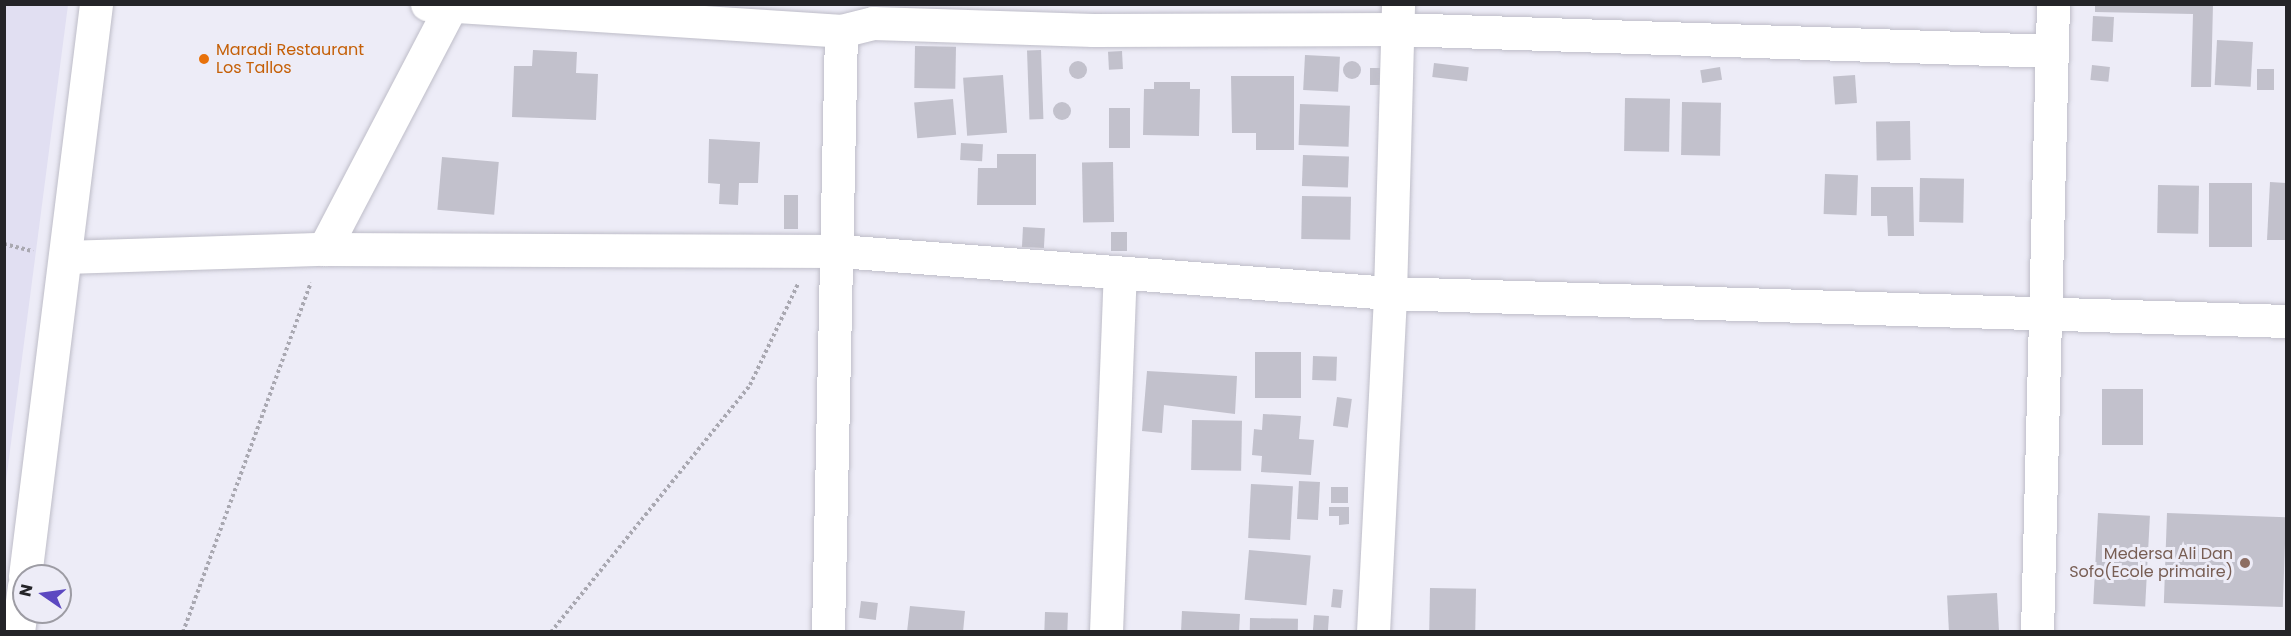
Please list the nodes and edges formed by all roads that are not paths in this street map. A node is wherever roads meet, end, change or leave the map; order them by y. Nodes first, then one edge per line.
1 (96, 4) edge
2 (2053, 4) edge
3 (444, 5) edge
4 (1398, 16) edge
5 (1094, 17) edge
6 (841, 31) junction
7 (2052, 51) junction
8 (324, 249) junction
9 (827, 250) junction
10 (50, 254) junction
11 (1120, 274) junction
12 (1390, 293) junction
13 (2044, 314) junction
14 (2286, 321) edge
15 (26, 564) edge
16 (828, 632) edge
17 (1106, 632) edge
18 (1373, 632) edge
19 (2037, 632) edge

1 - 10 street
2 - 7 street
3 - 6 street
3 - 8 street
4 - 5 street
4 - 7 street
4 - 12 street
5 - 6 street
6 - 9 street
7 - 13 street
8 - 9 street
8 - 10 street
9 - 11 street
9 - 16 street
10 - 15 street
11 - 12 street
11 - 17 street
12 - 13 street
12 - 18 street
13 - 14 street
13 - 19 street

